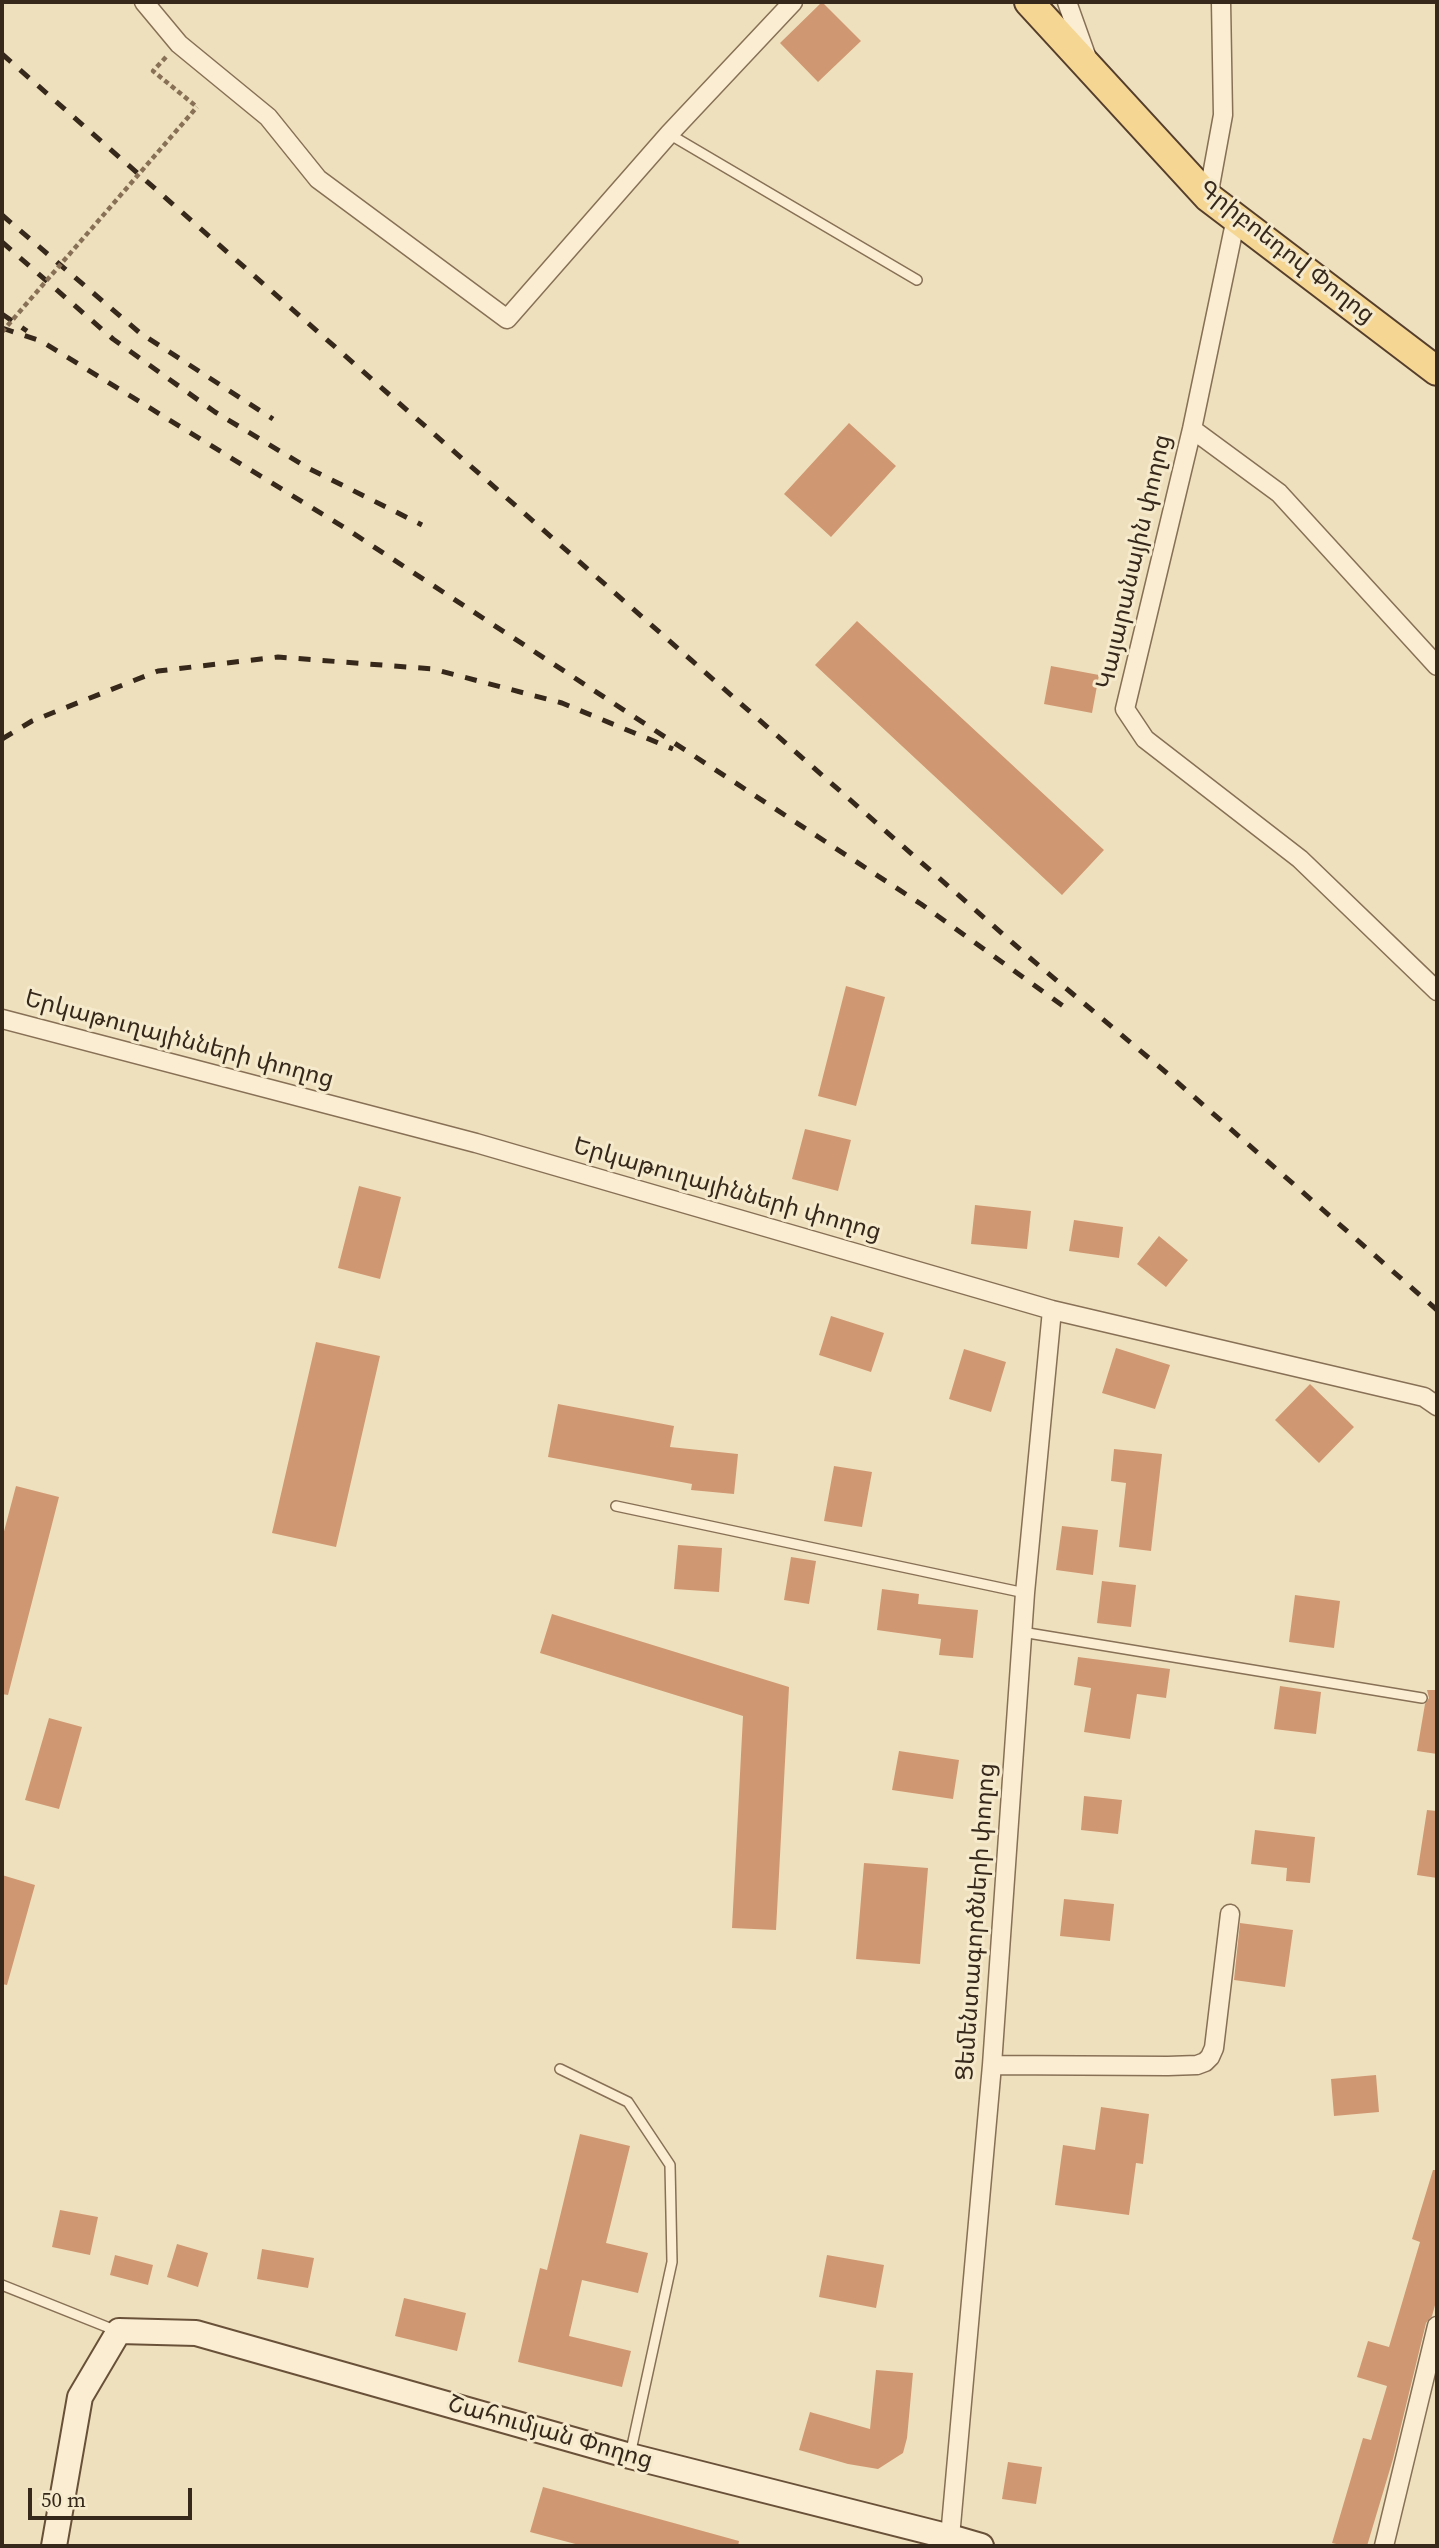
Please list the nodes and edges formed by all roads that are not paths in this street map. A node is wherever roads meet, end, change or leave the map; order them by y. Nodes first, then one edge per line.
1 (144, 2) edge
2 (793, 2) edge
3 (1030, 2) edge
4 (1067, 2) edge
5 (1221, 2) edge
6 (1092, 71) junction
7 (669, 134) junction
8 (1208, 197) junction
9 (1236, 218) junction
10 (917, 280) dead end
11 (1437, 371) edge
12 (1192, 429) junction
13 (1437, 666) edge
14 (1437, 991) edge
15 (2, 1019) edge
16 (1052, 1310) junction
17 (1437, 1406) edge
18 (616, 1506) dead end
19 (1025, 1592) junction
20 (1023, 1632) junction
21 (1422, 1698) dead end
22 (1230, 1914) dead end
23 (992, 2065) junction
24 (560, 2069) dead end
25 (2, 2285) edge
26 (1437, 2326) edge
27 (119, 2331) junction
28 (630, 2456) junction
29 (950, 2536) junction
30 (54, 2546) edge
31 (981, 2546) edge
32 (1384, 2546) edge

1 - 7 street
2 - 7 street
3 - 6 main road, Գրիբոեդով Փողոց
4 - 6 street
5 - 8 street
6 - 8 main road, Գրիբոեդով Փողոց
7 - 10 lane
8 - 9 main road, Գրիբոեդով Փողոց
9 - 11 main road, Գրիբոեդով Փողոց
9 - 12 street, Կայարանային փողոց
12 - 13 street
12 - 14 street, Կայարանային փողոց
15 - 16 street, Երկաթուղայինների փողոց
16 - 17 street, Երկաթուղայինների փողոց
16 - 19 street, Ցեմենտագործների փողոց
18 - 19 lane
19 - 20 street, Ցեմենտագործների փողոց
20 - 21 lane
20 - 23 street, Ցեմենտագործների փողոց
22 - 23 street
23 - 29 street, Ցեմենտագործների փողոց
24 - 28 lane
25 - 27 lane
26 - 32 street
27 - 28 street, Շահումյան Փողոց
27 - 30 street
28 - 29 street, Շահումյան Փողոց
29 - 31 street, Շահումյան Փողոց

